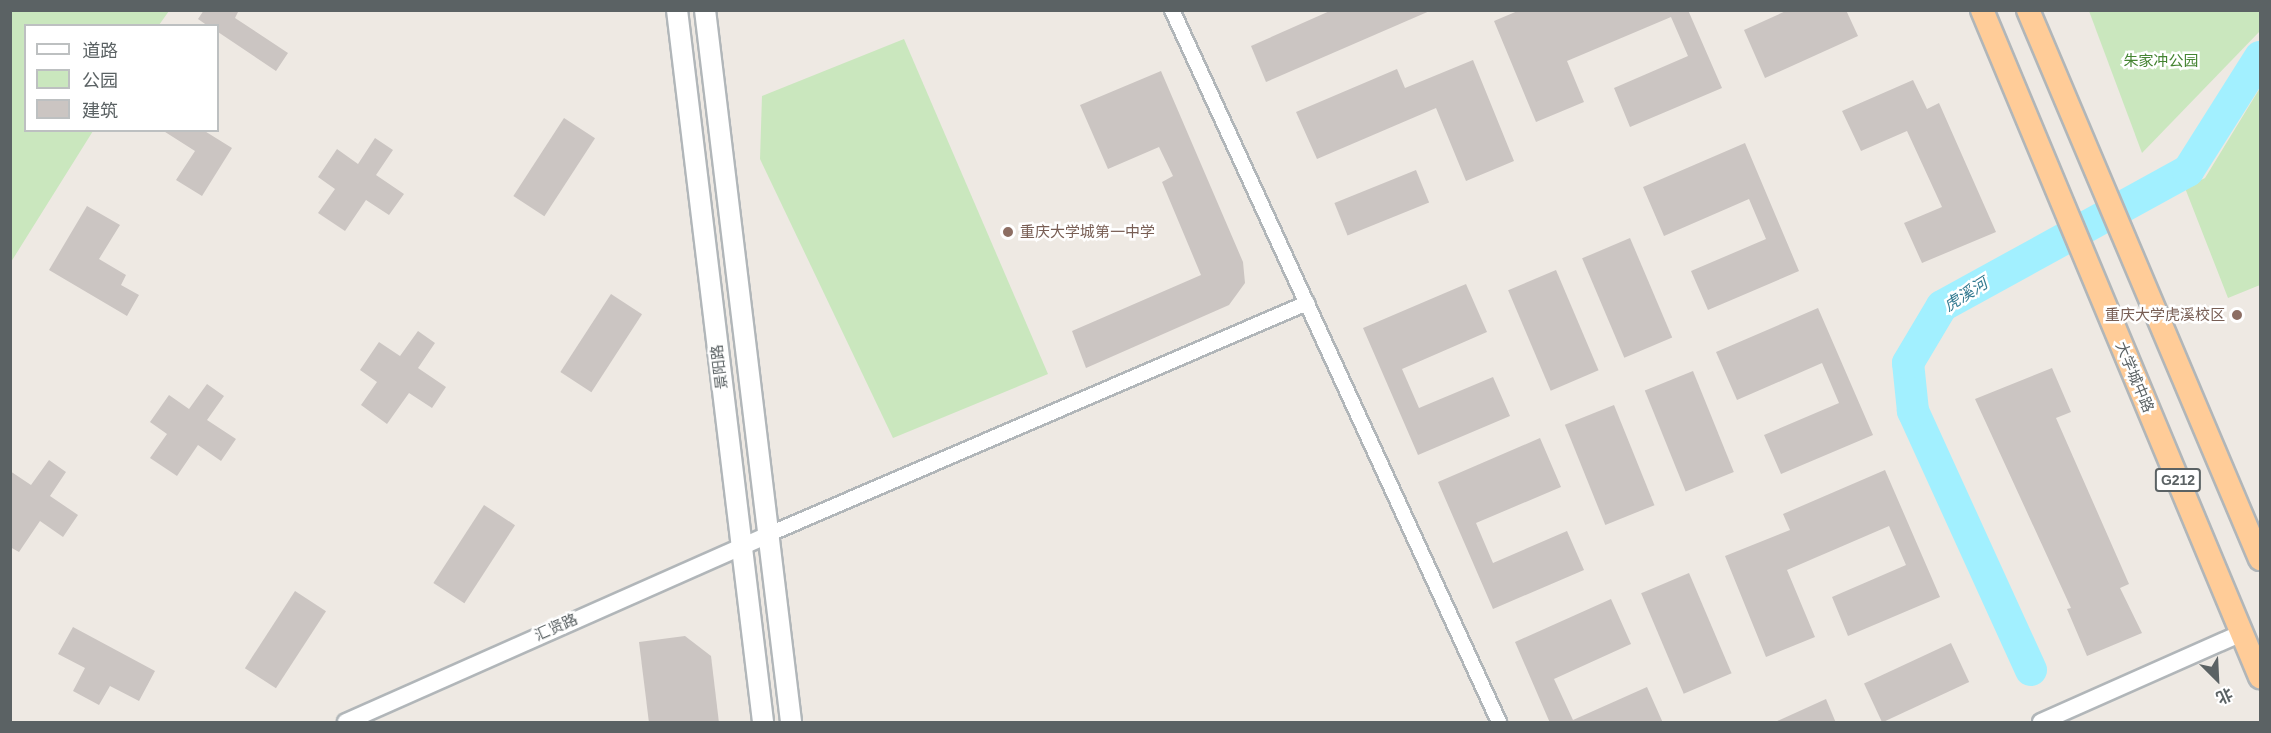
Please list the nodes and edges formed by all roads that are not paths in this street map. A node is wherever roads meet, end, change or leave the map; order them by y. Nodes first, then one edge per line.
1 (677, 10) edge
2 (705, 10) edge
3 (1172, 10) edge
4 (1982, 10) edge
5 (2028, 10) edge
6 (1307, 303) junction
7 (767, 535) junction
8 (740, 546) junction
9 (2260, 559) edge
10 (2242, 633) junction
11 (2260, 677) edge
12 (346, 723) edge
13 (763, 723) edge
14 (791, 723) edge
15 (1499, 723) edge
16 (2041, 723) edge

1 - 8 main road, 景阳路
2 - 7 main road, 景阳路
3 - 6 street
4 - 10 highway, 大学城中路 / G212
5 - 9 highway, G212
6 - 7 street
6 - 15 street
7 - 8 street, 汇贤路
7 - 14 main road, 景阳路
8 - 12 street, 汇贤路
8 - 13 main road, 景阳路
10 - 11 highway, 大学城中路 / G212
10 - 16 street

